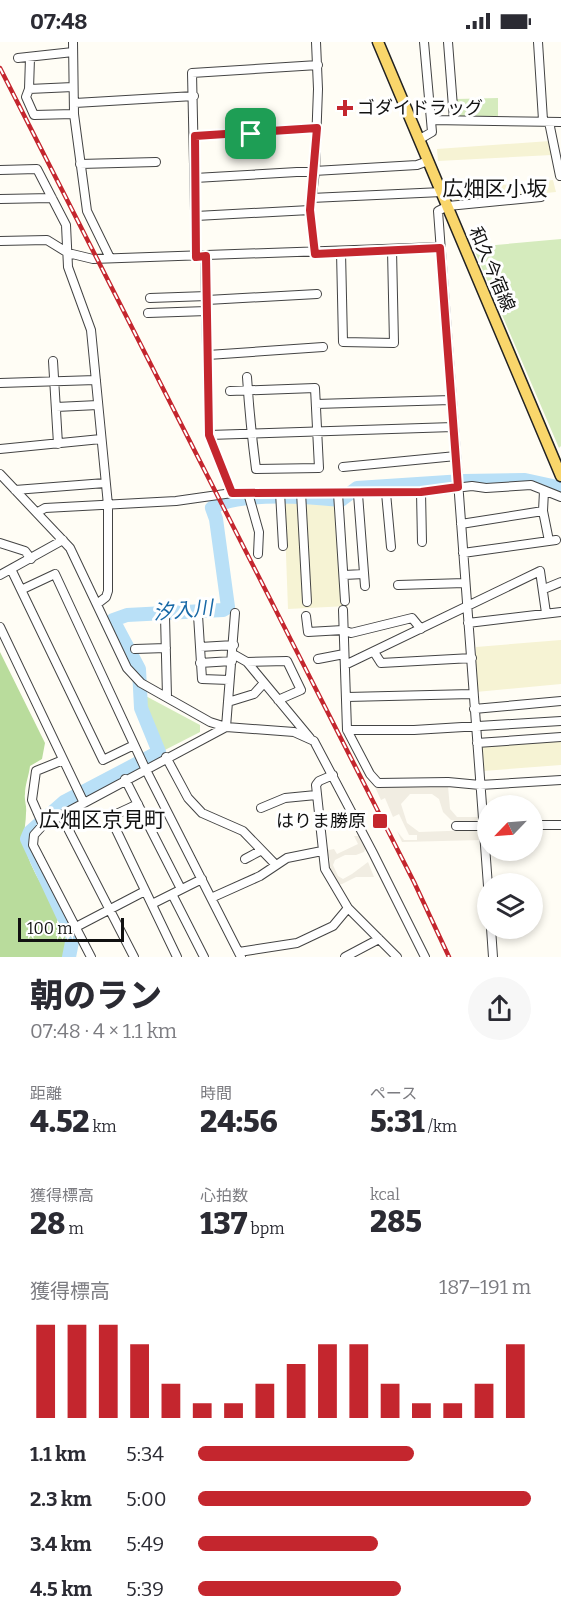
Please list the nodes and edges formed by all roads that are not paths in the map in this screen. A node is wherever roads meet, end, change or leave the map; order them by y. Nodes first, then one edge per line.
1 (73, 42) edge
2 (316, 42) edge
3 (378, 42) edge
4 (424, 42) edge
5 (448, 42) edge
6 (538, 42) edge
7 (73, 52) junction
8 (30, 57) junction
9 (18, 58) dead end
10 (318, 65) junction
11 (73, 87) junction
12 (29, 89) junction
13 (194, 96) junction
14 (75, 103) junction
15 (74, 114) junction
16 (431, 120) junction
17 (454, 120) junction
18 (546, 121) junction
19 (561, 122) edge
20 (317, 128) junction
21 (195, 136) junction
22 (420, 139) junction
23 (428, 161) junction
24 (156, 162) dead end
25 (80, 164) junction
26 (0, 170) edge
27 (315, 171) junction
28 (560, 176) edge
29 (195, 178) junction
30 (442, 192) junction
31 (541, 197) dead end
32 (52, 198) junction
33 (310, 198) junction
34 (0, 199) edge
35 (448, 206) junction
36 (310, 210) junction
37 (196, 216) junction
38 (0, 241) edge
39 (440, 248) junction
40 (392, 250) junction
41 (341, 252) junction
42 (68, 253) junction
43 (315, 254) junction
44 (206, 256) junction
45 (196, 257) junction
46 (110, 258) junction
47 (317, 294) dead end
48 (150, 298) dead end
49 (207, 298) junction
50 (207, 311) junction
51 (148, 313) dead end
52 (323, 347) dead end
53 (208, 355) junction
54 (53, 361) dead end
55 (247, 377) dead end
56 (96, 380) junction
57 (54, 382) junction
58 (0, 383) edge
59 (230, 391) dead end
60 (248, 391) junction
61 (452, 400) junction
62 (316, 404) junction
63 (98, 405) junction
64 (56, 407) junction
65 (453, 427) junction
66 (319, 433) junction
67 (251, 434) junction
68 (209, 435) junction
69 (101, 439) junction
70 (58, 444) junction
71 (0, 449) edge
72 (456, 456) junction
73 (343, 467) dead end
74 (0, 474) edge
75 (561, 476) edge
76 (105, 483) junction
77 (458, 487) junction
78 (15, 489) junction
79 (544, 491) junction
80 (280, 492) junction
81 (421, 492) junction
82 (232, 493) junction
83 (342, 493) junction
84 (386, 493) junction
85 (248, 494) junction
86 (358, 494) junction
87 (301, 495) junction
88 (561, 497) edge
89 (108, 505) junction
90 (543, 511) junction
91 (38, 512) junction
92 (461, 524) junction
93 (63, 540) junction
94 (422, 542) dead end
95 (0, 543) edge
96 (283, 546) dead end
97 (391, 547) dead end
98 (463, 553) junction
99 (258, 554) dead end
100 (31, 559) junction
101 (12, 569) junction
102 (364, 574) junction
103 (0, 575) edge
104 (344, 575) junction
105 (465, 582) junction
106 (561, 582) edge
107 (398, 585) dead end
108 (365, 586) dead end
109 (23, 589) junction
110 (544, 589) junction
111 (345, 601) dead end
112 (307, 602) dead end
113 (97, 604) junction
114 (466, 605) junction
115 (342, 610) dead end
116 (561, 612) edge
117 (235, 613) dead end
118 (546, 613) junction
119 (198, 615) dead end
120 (165, 616) dead end
121 (306, 616) dead end
122 (468, 623) junction
123 (0, 627) edge
124 (421, 629) junction
125 (342, 630) junction
126 (234, 645) junction
127 (200, 647) junction
128 (166, 648) junction
129 (135, 650) dead end
130 (374, 652) junction
131 (344, 654) junction
132 (233, 658) junction
133 (472, 658) junction
134 (319, 660) dead end
135 (248, 662) junction
136 (200, 663) junction
137 (345, 665) junction
138 (229, 680) junction
139 (263, 684) junction
140 (472, 694) junction
141 (167, 697) junction
142 (347, 697) junction
143 (278, 700) junction
144 (561, 701) edge
145 (228, 702) junction
146 (474, 709) junction
147 (561, 721) edge
148 (226, 727) junction
149 (475, 728) junction
150 (347, 730) junction
151 (561, 737) edge
152 (314, 741) junction
153 (477, 743) junction
154 (134, 745) junction
155 (166, 757) junction
156 (63, 760) junction
157 (145, 768) junction
158 (333, 775) junction
159 (125, 778) junction
160 (561, 780) edge
161 (480, 785) junction
162 (316, 795) junction
163 (481, 795) edge
164 (83, 801) junction
165 (138, 804) junction
166 (261, 808) dead end
167 (61, 814) junction
168 (43, 825) junction
169 (543, 825) edge
170 (561, 825) edge
171 (456, 826) dead end
172 (477, 826) edge
173 (260, 851) junction
174 (322, 851) junction
175 (245, 859) dead end
176 (275, 864) junction
177 (202, 879) junction
178 (181, 889) junction
179 (145, 891) junction
180 (172, 894) junction
181 (211, 898) junction
182 (152, 904) junction
183 (348, 908) junction
184 (110, 910) junction
185 (76, 927) junction
186 (379, 939) junction
187 (492, 939) edge
188 (240, 956) edge
189 (91, 957) edge
190 (134, 957) edge
191 (177, 957) edge
192 (204, 957) edge
193 (345, 957) edge
194 (397, 957) edge
195 (424, 957) edge
196 (493, 957) edge

1 - 7 street
2 - 10 street
3 - 22 main road, 和久今宿線
4 - 16 street
5 - 17 street
6 - 18 street
7 - 8 street
7 - 11 street
8 - 9 street
8 - 12 street
10 - 13 street
10 - 20 street
11 - 12 street
11 - 14 street
12 - 15 street
13 - 14 street
13 - 21 street
14 - 15 street
15 - 25 street
16 - 17 street
16 - 22 street
17 - 18 street
18 - 19 street
18 - 28 street
20 - 21 street
20 - 27 street
21 - 29 street
22 - 23 main road, 和久今宿線
23 - 27 street
23 - 30 main road, 和久今宿線
24 - 25 street
25 - 46 street
26 - 32 street
27 - 29 street
27 - 33 street
29 - 37 street
30 - 33 street
30 - 35 main road, 和久今宿線
31 - 35 street
32 - 34 street
32 - 42 street
33 - 36 street
35 - 39 street
35 - 75 main road, 和久今宿線
36 - 37 street
36 - 43 street
37 - 45 street
38 - 42 street
39 - 40 street
39 - 61 street
40 - 41 street
40 - 41 street
41 - 43 street
42 - 46 street
42 - 56 street
43 - 44 street
44 - 45 street
44 - 49 street
45 - 46 street
47 - 49 street
48 - 49 street
49 - 50 street
50 - 51 street
50 - 53 street
52 - 53 street
53 - 68 street
54 - 57 street
55 - 60 street
56 - 57 street
56 - 63 street
57 - 58 street
57 - 64 street
59 - 60 street
60 - 62 street
60 - 67 street
61 - 62 street
61 - 65 street
62 - 66 street
63 - 64 street
63 - 69 street
64 - 70 street
65 - 66 street
65 - 72 street
66 - 67 street
66 - 67 street
67 - 68 street
68 - 82 street
69 - 70 street
69 - 76 street
70 - 71 street
72 - 73 street
72 - 77 street
74 - 78 street
76 - 78 street
76 - 89 street
77 - 79 street
77 - 81 street
77 - 92 street
78 - 91 street
79 - 88 street
79 - 90 street
80 - 85 street
80 - 87 street
80 - 96 street
81 - 84 street
81 - 94 street
82 - 85 street
82 - 89 street
83 - 86 street
83 - 87 street
83 - 104 street
84 - 86 street
84 - 97 street
85 - 99 street
86 - 102 street
87 - 112 street
89 - 91 street
89 - 113 street
90 - 92 street
90 - 98 street
91 - 93 street
92 - 98 street
93 - 100 street
93 - 113 street
95 - 100 street
98 - 105 street
100 - 101 street
101 - 103 street
101 - 109 street
102 - 104 street
102 - 108 street
104 - 111 street
105 - 107 street
105 - 114 street
106 - 110 street
109 - 154 street
109 - 154 street
110 - 114 street
110 - 118 street
113 - 141 street
114 - 122 street
114 - 124 street
115 - 125 street
116 - 118 street
117 - 126 street
118 - 122 street
119 - 127 street
120 - 128 street
121 - 125 street
122 - 133 street
123 - 156 street
124 - 125 street
124 - 130 street
125 - 131 street
126 - 127 street
126 - 132 street
127 - 136 street
128 - 129 street
128 - 141 street
130 - 133 street
130 - 137 street
131 - 134 street
131 - 137 street
132 - 135 street
132 - 136 street
132 - 138 street
133 - 140 street
135 - 139 street
135 - 143 street
136 - 138 street
137 - 142 street
138 - 145 street
139 - 143 street
139 - 145 street
140 - 142 street
140 - 146 street
141 - 148 street
142 - 150 street
143 - 152 street
144 - 146 street
145 - 148 street
146 - 149 street
147 - 149 street
148 - 152 street
148 - 155 street
149 - 150 street
149 - 153 street
150 - 161 street
151 - 153 street
152 - 158 street
153 - 161 street
154 - 157 street
155 - 157 street
155 - 173 street
156 - 164 street
156 - 168 street
157 - 159 street
157 - 177 street
158 - 162 street
158 - 195 street
159 - 164 street
159 - 165 street
160 - 161 street
161 - 163 street
162 - 166 street
162 - 174 street
164 - 167 street
165 - 178 street
165 - 179 street
167 - 168 street
167 - 184 street
168 - 185 street
169 - 170 street
171 - 172 street
173 - 175 street
173 - 176 street
174 - 176 street
174 - 183 street
176 - 181 street
177 - 178 street
177 - 181 street
178 - 180 street
179 - 182 street
179 - 184 street
180 - 182 street
180 - 192 street
181 - 188 street
182 - 191 street
183 - 186 street
183 - 188 street
184 - 185 street
184 - 190 street
185 - 189 street
186 - 193 street
186 - 194 street
187 - 196 street

